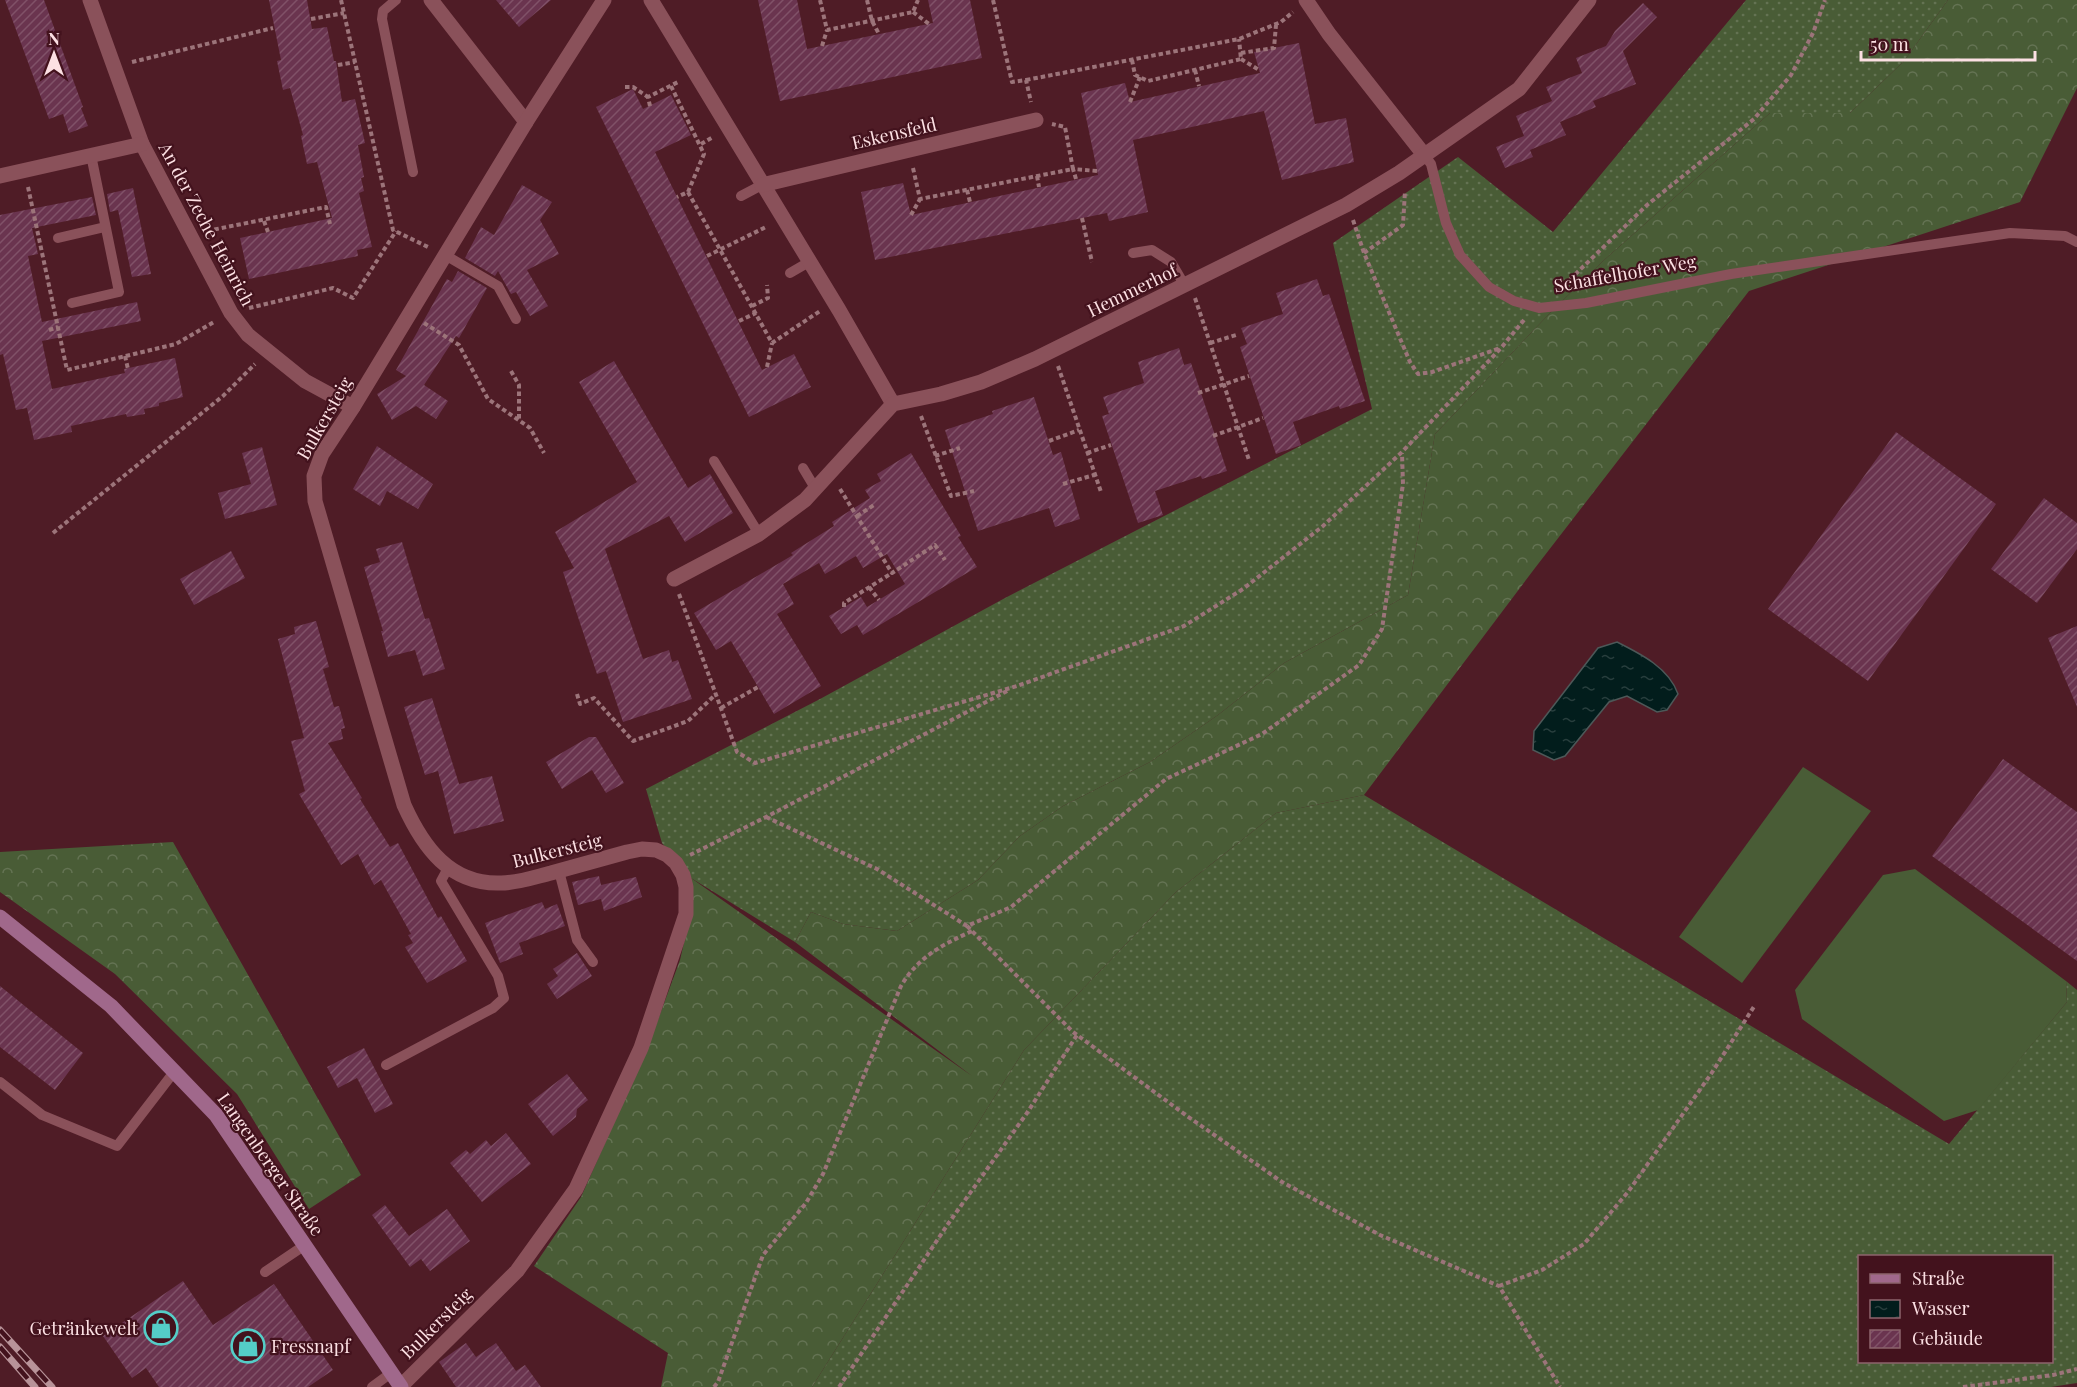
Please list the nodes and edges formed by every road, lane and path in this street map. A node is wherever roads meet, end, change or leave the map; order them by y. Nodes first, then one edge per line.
1 (90, 0) edge
2 (341, 0) edge
3 (396, 0) edge
4 (431, 0) edge
5 (604, 0) edge
6 (651, 0) edge
7 (820, 0) edge
8 (867, 0) edge
9 (993, 0) edge
10 (1589, 0) edge
11 (1825, 0) edge
12 (917, 1) edge
13 (1302, 4) edge
14 (913, 12) junction
15 (344, 14) junction
16 (311, 19) dead end
17 (872, 21) junction
18 (929, 24) dead end
19 (1276, 25) junction
20 (273, 28) dead end
21 (827, 30) junction
22 (879, 34) dead end
23 (1239, 39) junction
24 (822, 46) dead end
25 (1241, 52) junction
26 (1241, 59) junction
27 (1132, 60) junction
28 (355, 62) junction
29 (338, 65) dead end
30 (114, 66) junction
31 (1195, 70) junction
32 (1259, 70) dead end
33 (697, 73) junction
34 (1140, 77) junction
35 (1026, 80) junction
36 (671, 86) junction
37 (1199, 86) dead end
38 (624, 87) dead end
39 (648, 97) junction
40 (1130, 102) dead end
41 (650, 106) dead end
42 (368, 119) junction
43 (362, 120) dead end
44 (1036, 120) junction
45 (526, 122) junction
46 (142, 144) junction
47 (908, 150) junction
48 (91, 155) junction
49 (1425, 156) junction
50 (1073, 169) junction
51 (1097, 171) dead end
52 (413, 172) dead end
53 (1399, 173) junction
54 (0, 176) edge
55 (1037, 176) junction
56 (1076, 180) dead end
57 (762, 184) junction
58 (1039, 187) dead end
59 (967, 190) junction
60 (688, 192) junction
61 (677, 196) dead end
62 (741, 196) dead end
63 (920, 199) junction
64 (970, 202) dead end
65 (1346, 205) junction
66 (911, 215) dead end
67 (783, 218) junction
68 (1082, 218) dead end
69 (264, 220) junction
70 (330, 224) dead end
71 (105, 227) junction
72 (396, 231) junction
73 (268, 232) dead end
74 (189, 234) junction
75 (58, 238) dead end
76 (2077, 242) edge
77 (721, 250) junction
78 (1134, 253) dead end
79 (1364, 253) junction
80 (445, 255) junction
81 (707, 256) dead end
82 (809, 262) junction
83 (1092, 262) dead end
84 (790, 273) dead end
85 (1188, 284) junction
86 (767, 285) dead end
87 (834, 301) junction
88 (72, 303) dead end
89 (752, 306) junction
90 (1539, 308) junction
91 (231, 313) junction
92 (409, 313) junction
93 (756, 313) junction
94 (516, 319) dead end
95 (739, 321) dead end
96 (58, 327) dead end
97 (50, 330) dead end
98 (1236, 335) dead end
99 (772, 343) junction
100 (1210, 343) junction
101 (1501, 348) junction
102 (268, 351) junction
103 (1053, 351) junction
104 (125, 356) dead end
105 (767, 367) dead end
106 (128, 369) dead end
107 (511, 371) dead end
108 (1249, 376) dead end
109 (1224, 385) junction
110 (1198, 393) dead end
111 (914, 399) junction
112 (893, 404) junction
113 (353, 407) junction
114 (1263, 418) dead end
115 (519, 420) junction
116 (1238, 426) junction
117 (1079, 430) junction
118 (1213, 436) dead end
119 (1049, 441) dead end
120 (1112, 445) dead end
121 (960, 448) dead end
122 (1402, 452) junction
123 (544, 453) dead end
124 (1087, 453) junction
125 (935, 456) junction
126 (1249, 460) dead end
127 (714, 461) dead end
128 (803, 468) dead end
129 (830, 473) junction
130 (1094, 475) junction
131 (1063, 484) dead end
132 (815, 488) junction
133 (974, 491) dead end
134 (1101, 492) dead end
135 (874, 505) dead end
136 (857, 516) junction
137 (53, 533) dead end
138 (759, 534) junction
139 (945, 560) dead end
140 (892, 573) junction
141 (674, 579) joint
142 (869, 587) junction
143 (879, 600) dead end
144 (844, 607) dead end
145 (1017, 686) junction
146 (758, 687) dead end
147 (577, 694) dead end
148 (716, 694) junction
149 (721, 708) junction
150 (766, 817) junction
151 (676, 863) junction
152 (448, 868) junction
153 (559, 871) junction
154 (0, 917) edge
155 (967, 926) junction
156 (972, 931) junction
157 (593, 962) dead end
158 (1755, 1005) dead end
159 (1077, 1035) junction
160 (386, 1065) dead end
161 (174, 1072) junction
162 (0, 1082) edge
163 (305, 1245) junction
164 (265, 1272) dead end
165 (1499, 1286) junction
166 (2077, 1369) edge
167 (392, 1373) junction
168 (372, 1387) edge
169 (401, 1387) edge
170 (714, 1387) edge
171 (839, 1387) edge
172 (1560, 1387) edge
173 (1963, 1387) edge

1 - 30 street, An der Zeche Heinrich
2 - 15 path
3 - 52 lane
4 - 45 street
5 - 45 street, Bulkersteig
6 - 33 street
7 - 21 path
8 - 17 path
9 - 35 path
10 - 49 street, Hemmerhof
11 - 90 path
12 - 14 path
13 - 19 path
13 - 49 street, Schaffelhofer Weg
14 - 17 path
14 - 18 path
15 - 16 path
15 - 28 path
17 - 21 path
17 - 22 path
19 - 23 path
19 - 25 path
20 - 30 path
21 - 24 path
23 - 25 path
23 - 27 path
25 - 26 path
26 - 31 path
26 - 32 path
27 - 34 path
27 - 35 path
28 - 29 path
28 - 42 path
30 - 46 street, An der Zeche Heinrich
31 - 34 path
31 - 37 path
33 - 36 path
33 - 57 street
34 - 40 path
35 - 44 path
36 - 39 path
36 - 60 path
38 - 39 path
39 - 41 path
42 - 43 path
42 - 72 path
44 - 47 street, Eskensfeld
44 - 50 path
45 - 80 street, Bulkersteig
46 - 48 street, An der Zeche Heinrich
46 - 74 street, An der Zeche Heinrich
47 - 57 street, Eskensfeld
47 - 63 path
48 - 54 street, An der Zeche Heinrich
48 - 71 lane
49 - 53 street, Hemmerhof
49 - 90 lane, Schaffelhofer Weg
50 - 51 path
50 - 55 path
50 - 56 path
53 - 65 street, Hemmerhof
53 - 79 path
55 - 58 path
55 - 59 path
57 - 62 lane
57 - 67 street
59 - 63 path
59 - 64 path
60 - 61 path
60 - 77 path
63 - 66 path
65 - 79 path
65 - 85 street, Hemmerhof
67 - 77 path
67 - 82 street
68 - 83 path
69 - 70 path
69 - 73 path
69 - 74 path
71 - 75 lane
71 - 88 lane
72 - 80 path
72 - 91 path
74 - 91 street, An der Zeche Heinrich
76 - 90 lane, Schaffelhofer Weg
77 - 81 path
77 - 89 path
78 - 85 lane
79 - 101 path
80 - 92 street, Bulkersteig
80 - 94 lane
82 - 84 lane
82 - 87 street
85 - 100 path
85 - 103 street, Hemmerhof
86 - 89 path
87 - 99 path
87 - 112 street
89 - 93 path
90 - 101 path
91 - 102 street, An der Zeche Heinrich
92 - 113 street, Bulkersteig
92 - 115 path
93 - 95 path
93 - 99 path
96 - 97 path
98 - 100 path
99 - 105 path
100 - 109 path
101 - 122 path
102 - 113 street, An der Zeche Heinrich
102 - 137 path
103 - 111 street, Hemmerhof
103 - 117 path
104 - 106 path
107 - 115 path
108 - 109 path
109 - 110 path
109 - 116 path
111 - 112 street, Hemmerhof
111 - 125 path
112 - 129 street
113 - 152 street, Bulkersteig
114 - 116 path
115 - 123 path
116 - 118 path
116 - 126 path
117 - 119 path
117 - 124 path
120 - 124 path
121 - 125 path
122 - 145 path
122 - 155 path
124 - 130 path
125 - 133 path
127 - 138 lane
128 - 132 lane
129 - 132 street
129 - 136 path
130 - 131 path
130 - 134 path
132 - 138 street
135 - 136 path
136 - 140 path
138 - 141 street
139 - 140 path
140 - 142 path
141 - 148 path
142 - 143 path
142 - 144 path
145 - 149 path
145 - 150 path
146 - 149 path
147 - 148 path
148 - 149 path
150 - 151 path
150 - 155 path
151 - 153 street, Bulkersteig
151 - 169 street, Bulkersteig
152 - 153 street, Bulkersteig
152 - 160 lane
153 - 157 lane
154 - 161 main road, Langenberger Straße
155 - 156 path
156 - 159 path
156 - 170 path
158 - 165 path
159 - 165 path
159 - 171 path
161 - 162 lane
161 - 163 main road, Langenberger Straße
163 - 164 lane
163 - 167 main road, Langenberger Straße
165 - 172 path
166 - 173 path
167 - 168 lane
167 - 169 main road, Langenberger Straße

